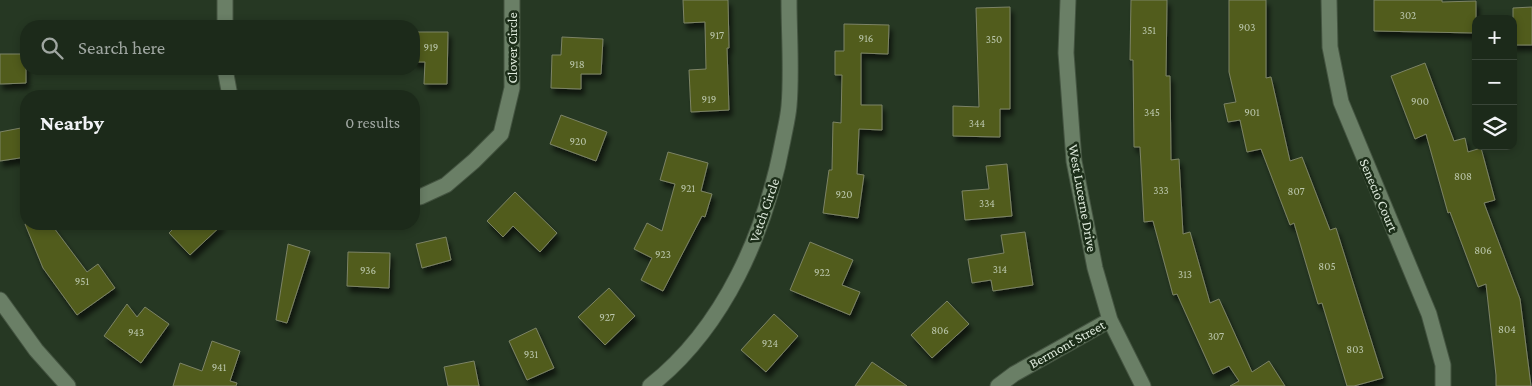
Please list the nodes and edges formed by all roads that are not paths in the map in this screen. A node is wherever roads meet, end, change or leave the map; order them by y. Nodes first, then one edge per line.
1 (225, 0) edge
2 (512, 0) edge
3 (789, 0) edge
4 (1068, 0) edge
5 (1329, 0) edge
6 (225, 20) edge
7 (226, 75) edge
8 (229, 90) edge
9 (420, 197) edge
10 (0, 300) edge
11 (1110, 320) junction
12 (68, 386) edge
13 (650, 386) edge
14 (998, 386) edge
15 (1143, 386) edge
16 (1443, 386) edge

1 - 6 street
2 - 9 street, Clover Circle
3 - 13 street, Vetch Circle
4 - 11 street, West Lucerne Drive
5 - 16 street, Senecio Court
7 - 8 street
10 - 12 street
11 - 14 street, Bermont Street
11 - 15 street, West Lucerne Drive

